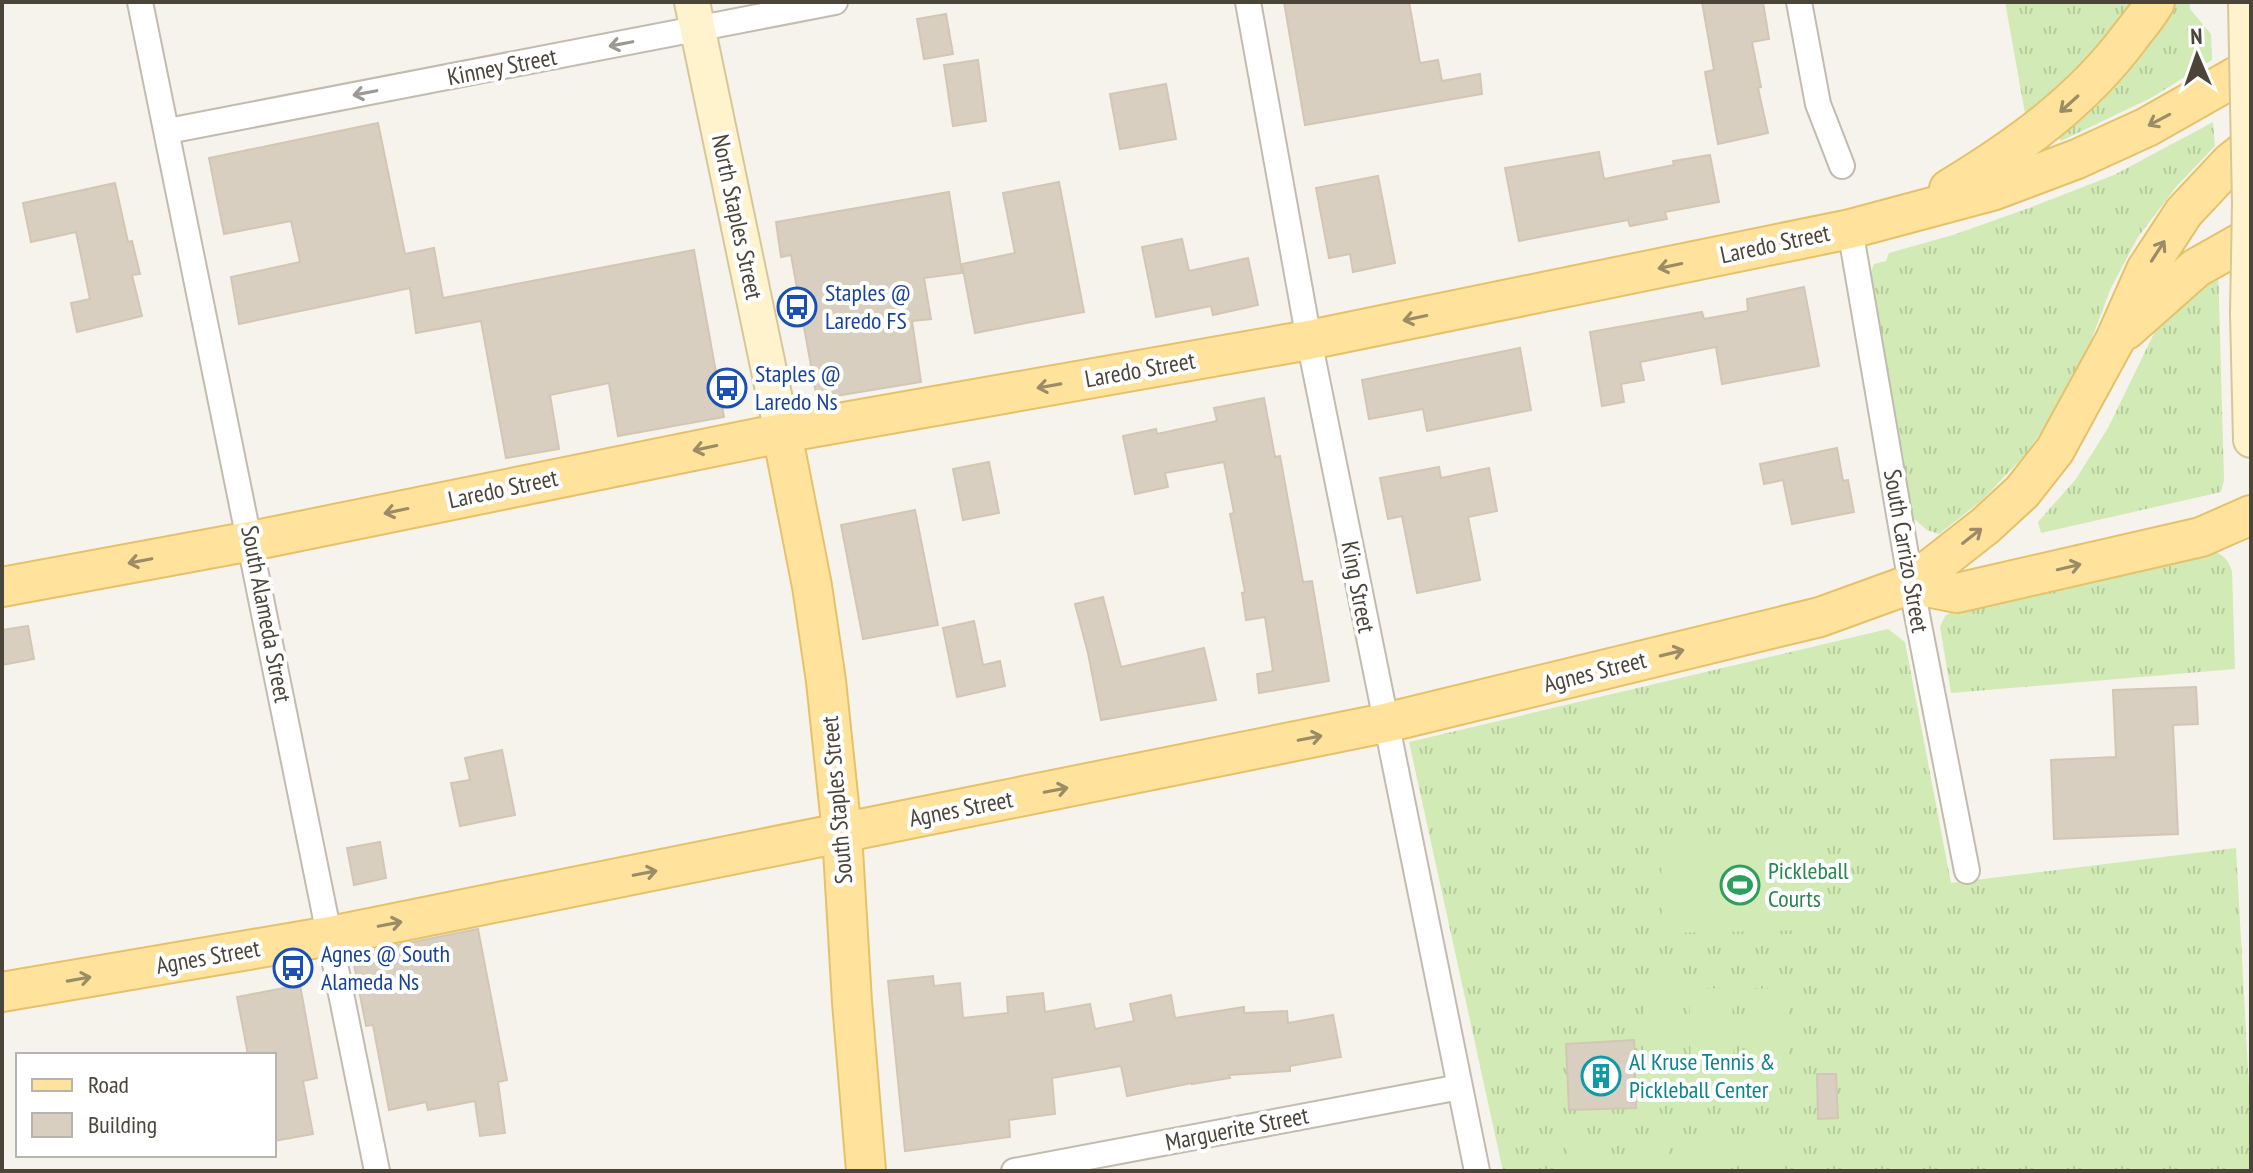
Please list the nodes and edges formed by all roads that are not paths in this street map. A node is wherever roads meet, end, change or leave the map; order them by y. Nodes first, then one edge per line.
1 (140, 2) edge
2 (835, 2) edge
3 (1248, 2) edge
4 (1799, 2) edge
5 (2155, 2) edge
6 (2246, 2) edge
7 (694, 15) edge
8 (2251, 68) edge
9 (168, 131) junction
10 (2251, 146) edge
11 (1842, 166) dead end
12 (1908, 214) junction
13 (1850, 229) junction
14 (2251, 237) edge
15 (1309, 340) junction
16 (2115, 340) junction
17 (782, 433) junction
18 (2251, 440) edge
19 (2251, 515) edge
20 (251, 541) junction
21 (1911, 584) junction
22 (2, 587) edge
23 (1385, 723) junction
24 (842, 833) junction
25 (1967, 871) dead end
26 (330, 936) junction
27 (2, 992) edge
28 (1460, 1087) junction
29 (377, 1171) edge
30 (866, 1171) edge
31 (1014, 1171) edge
32 (1477, 1171) edge

1 - 9 street, South Alameda Street
2 - 7 street, Kinney Street
3 - 15 street, King Street
4 - 11 street
5 -> 12 main road
6 - 18 main road, bridge
7 -> 9 street, Kinney Street
7 - 17 main road, North Staples Street
8 -> 12 main road, Laredo Street
9 - 20 street, South Alameda Street
16 -> 10 main road
12 - 13 main road, Laredo Street
13 -> 15 main road, Laredo Street
13 - 21 street, South Carrizo Street
14 - 16 main road
15 -> 17 main road, Laredo Street
15 - 23 street, King Street
21 -> 16 main road
17 -> 20 main road, Laredo Street
17 - 24 main road, South Staples Street
21 -> 19 main road
20 -> 22 main road, Laredo Street
20 - 26 street, South Alameda Street
23 -> 21 main road, Agnes Street
21 - 25 street, South Carrizo Street
24 -> 23 main road, Agnes Street
23 - 28 street, King Street
26 -> 24 main road, Agnes Street
24 - 30 main road, South Staples Street
27 -> 26 main road, Agnes Street
26 - 29 street, South Alameda Street
28 - 31 street, Marguerite Street
28 - 32 street, King Street

